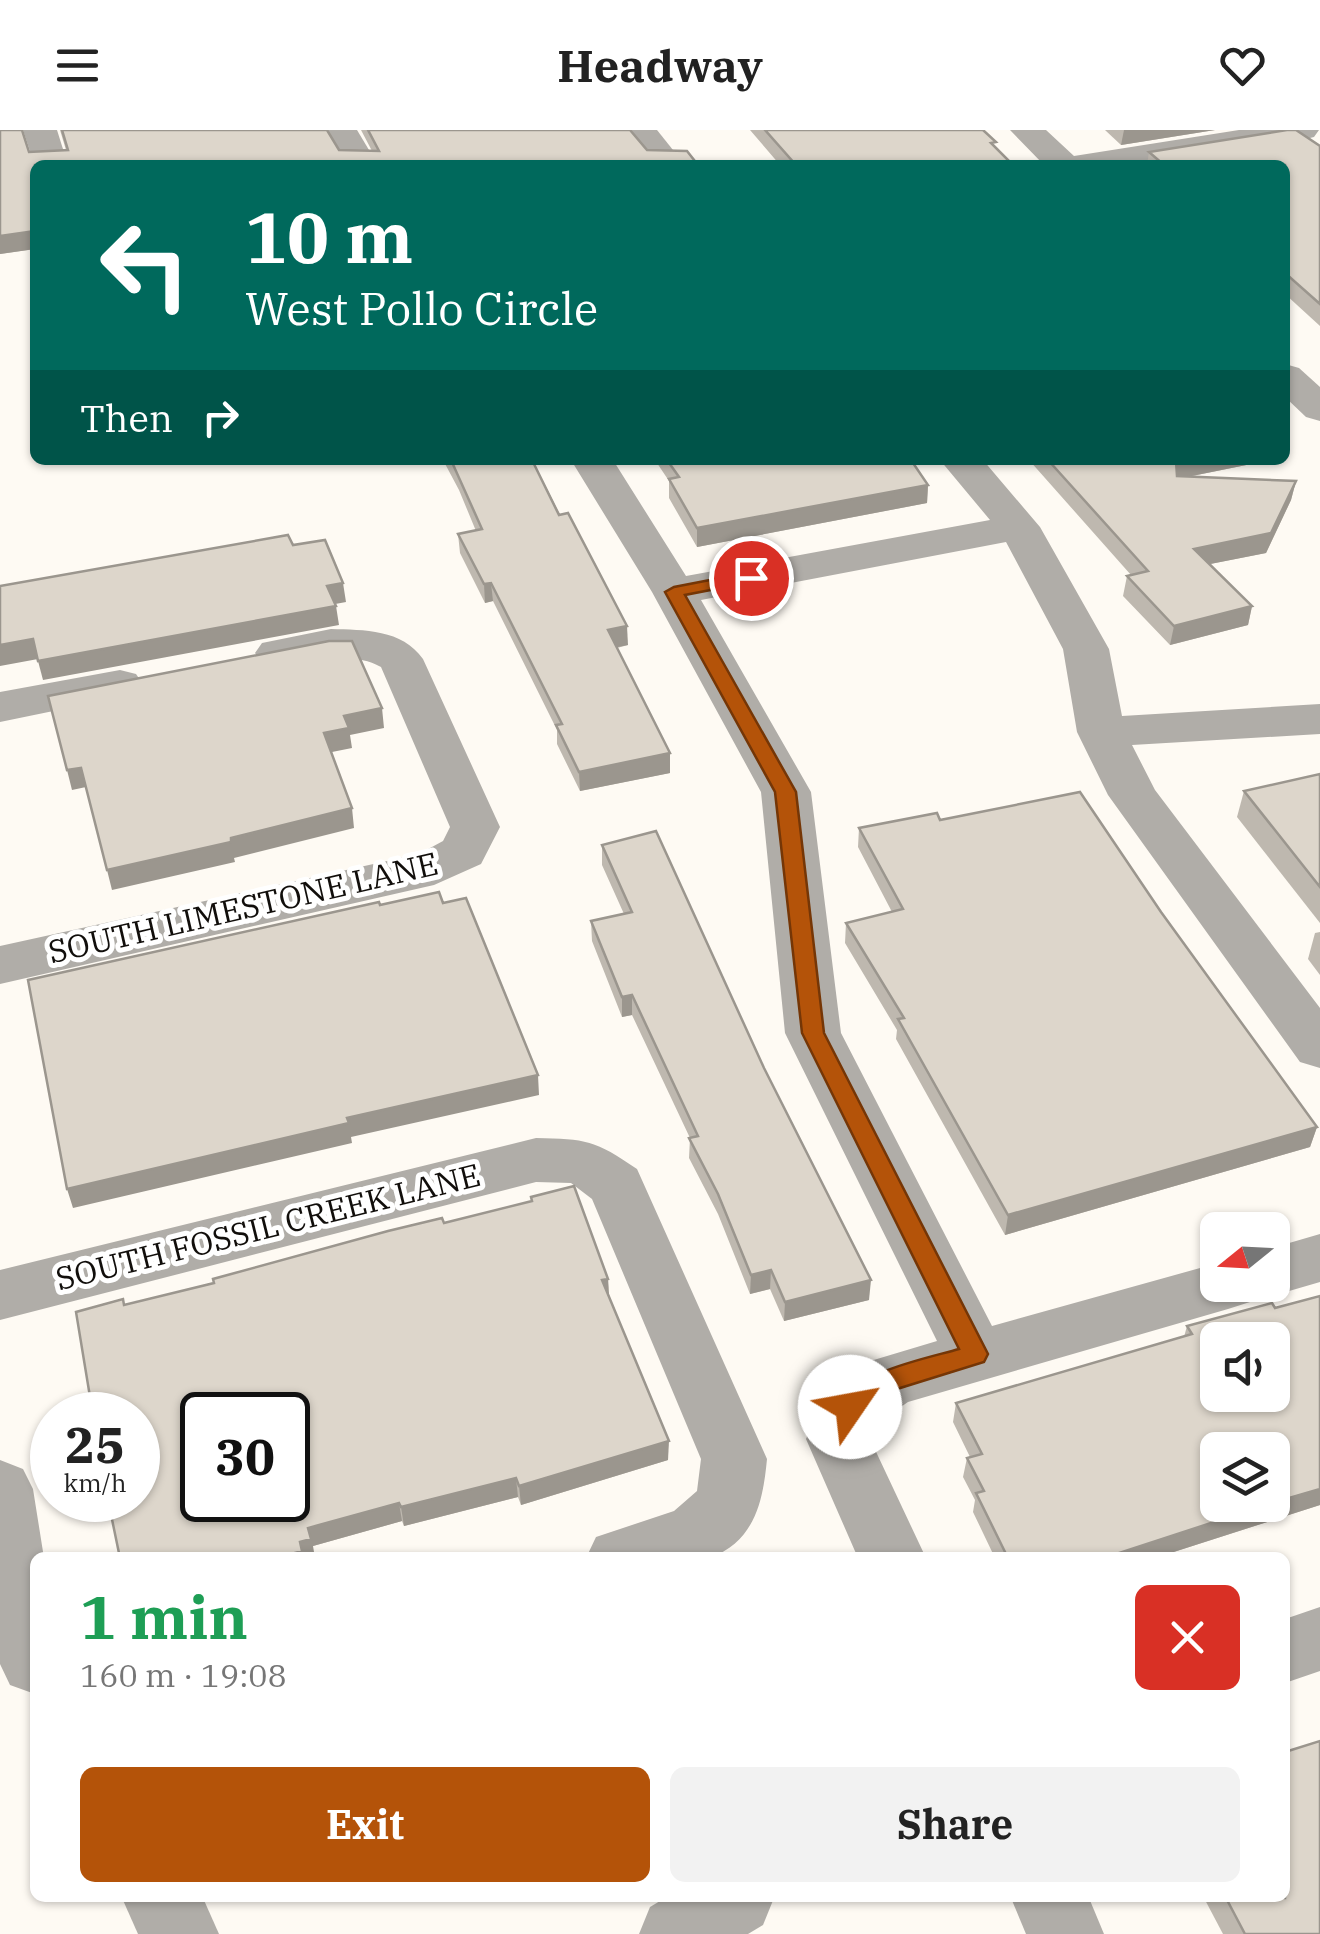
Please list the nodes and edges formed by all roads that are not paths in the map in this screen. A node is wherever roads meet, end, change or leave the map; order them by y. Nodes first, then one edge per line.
1 (40, 130) edge
2 (340, 130) edge
3 (639, 130) edge
4 (1027, 130) edge
5 (1302, 130) edge
6 (49, 160) edge
7 (358, 160) edge
8 (664, 160) edge
9 (1058, 160) edge
10 (1112, 160) edge
11 (1290, 381) edge
12 (1320, 409) edge
13 (595, 465) edge
14 (965, 465) edge
15 (1019, 527) junction
16 (674, 592) junction
17 (234, 662) edge
18 (156, 677) edge
19 (0, 708) edge
20 (1320, 719) edge
21 (1102, 732) junction
22 (0, 965) edge
23 (1320, 1048) edge
24 (1320, 1258) edge
25 (1290, 1267) edge
26 (1200, 1293) edge
27 (0, 1295) edge
28 (975, 1354) junction
29 (0, 1488) edge
30 (639, 1552) edge
31 (889, 1552) edge
32 (1320, 1639) edge
33 (1290, 1649) edge
34 (30, 1652) edge
35 (162, 1902) edge
36 (729, 1902) edge
37 (1051, 1902) edge
38 (181, 1934) edge
39 (677, 1934) edge
40 (1066, 1934) edge

1 - 6 street
2 - 7 street
3 - 8 street
4 - 9 street
5 - 10 street
11 - 12 street
13 - 16 street
14 - 15 street
15 - 16 street
15 - 21 street
16 - 28 street
17 - 22 street, SOUTH LIMESTONE LANE
18 - 19 street
20 - 21 street
21 - 23 street
24 - 25 street
26 - 28 street
27 - 30 street, SOUTH FOSSIL CREEK LANE
28 - 31 street
29 - 34 street
32 - 33 street
35 - 38 street
36 - 39 street
37 - 40 street

